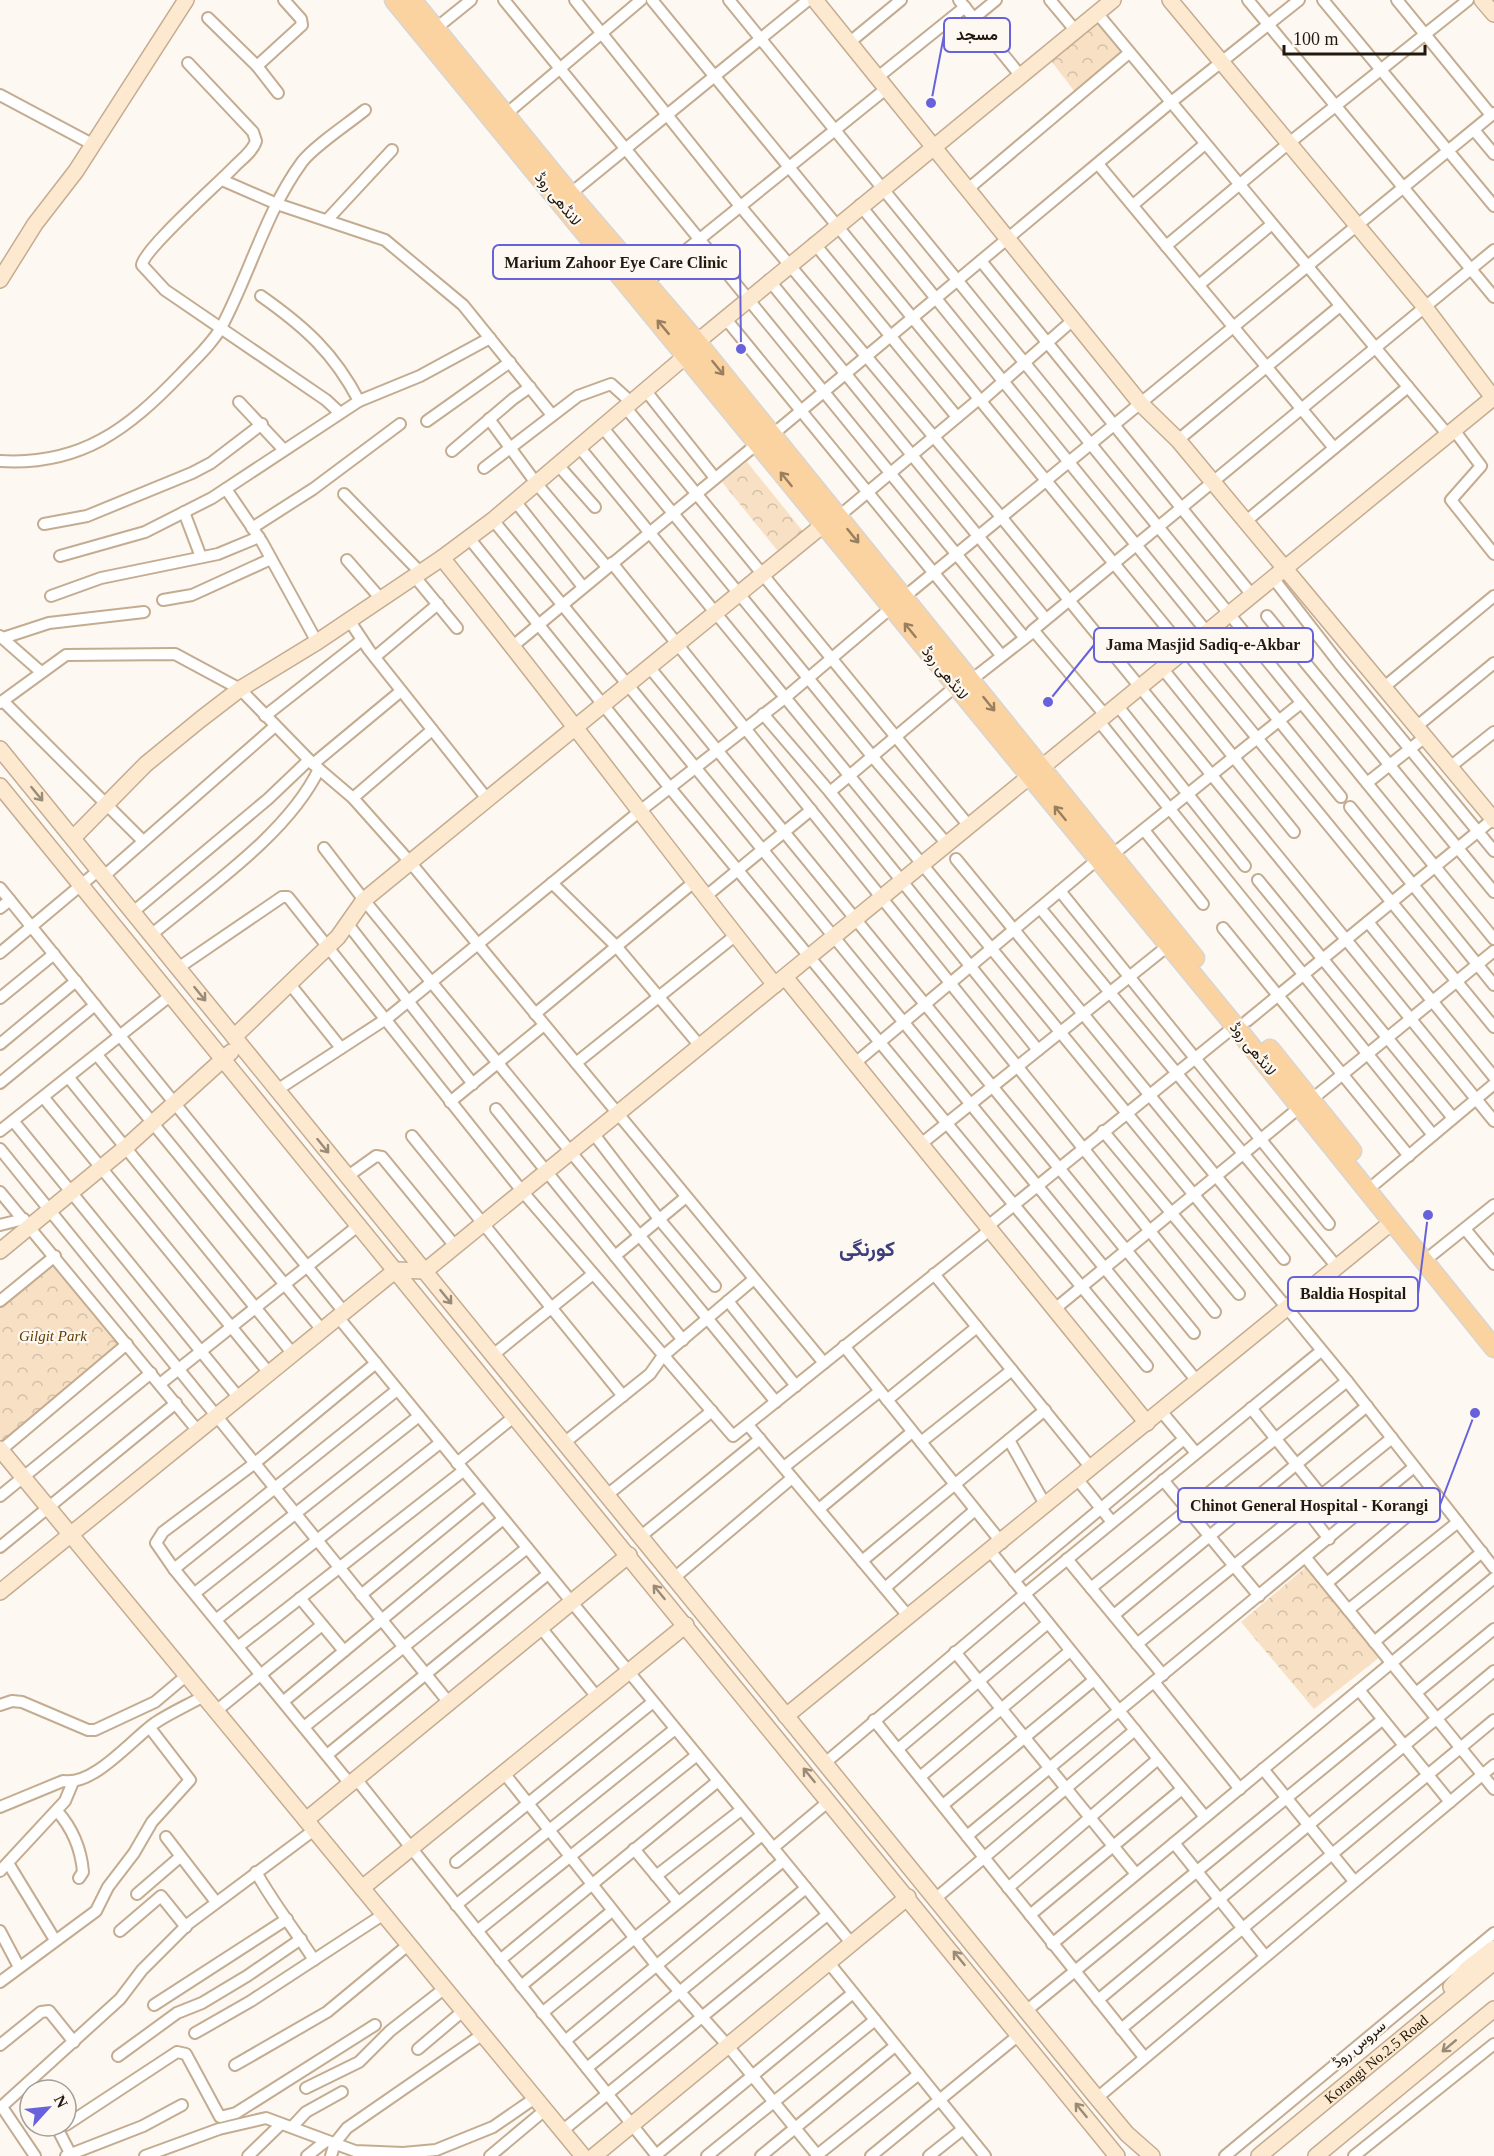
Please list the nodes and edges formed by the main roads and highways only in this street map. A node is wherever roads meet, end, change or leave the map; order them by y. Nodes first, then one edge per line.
1 (394, 0) edge
2 (412, 0) edge
3 (640, 287) junction
4 (1105, 857) junction
5 (1241, 1023) junction
6 (1306, 1104) junction
7 (1494, 1329) edge
8 (1494, 1348) edge

1 - 3 main road, لانڈھی روڈ
2 - 3 main road, لانڈھی روڈ
3 - 4 main road, لانڈھی روڈ
4 - 5 main road, لانڈھی روڈ
4 - 5 main road, لانڈھی روڈ
5 - 6 main road, لانڈھی روڈ
6 - 7 main road, لانڈھی روڈ
6 - 8 main road, لانڈھی روڈ

